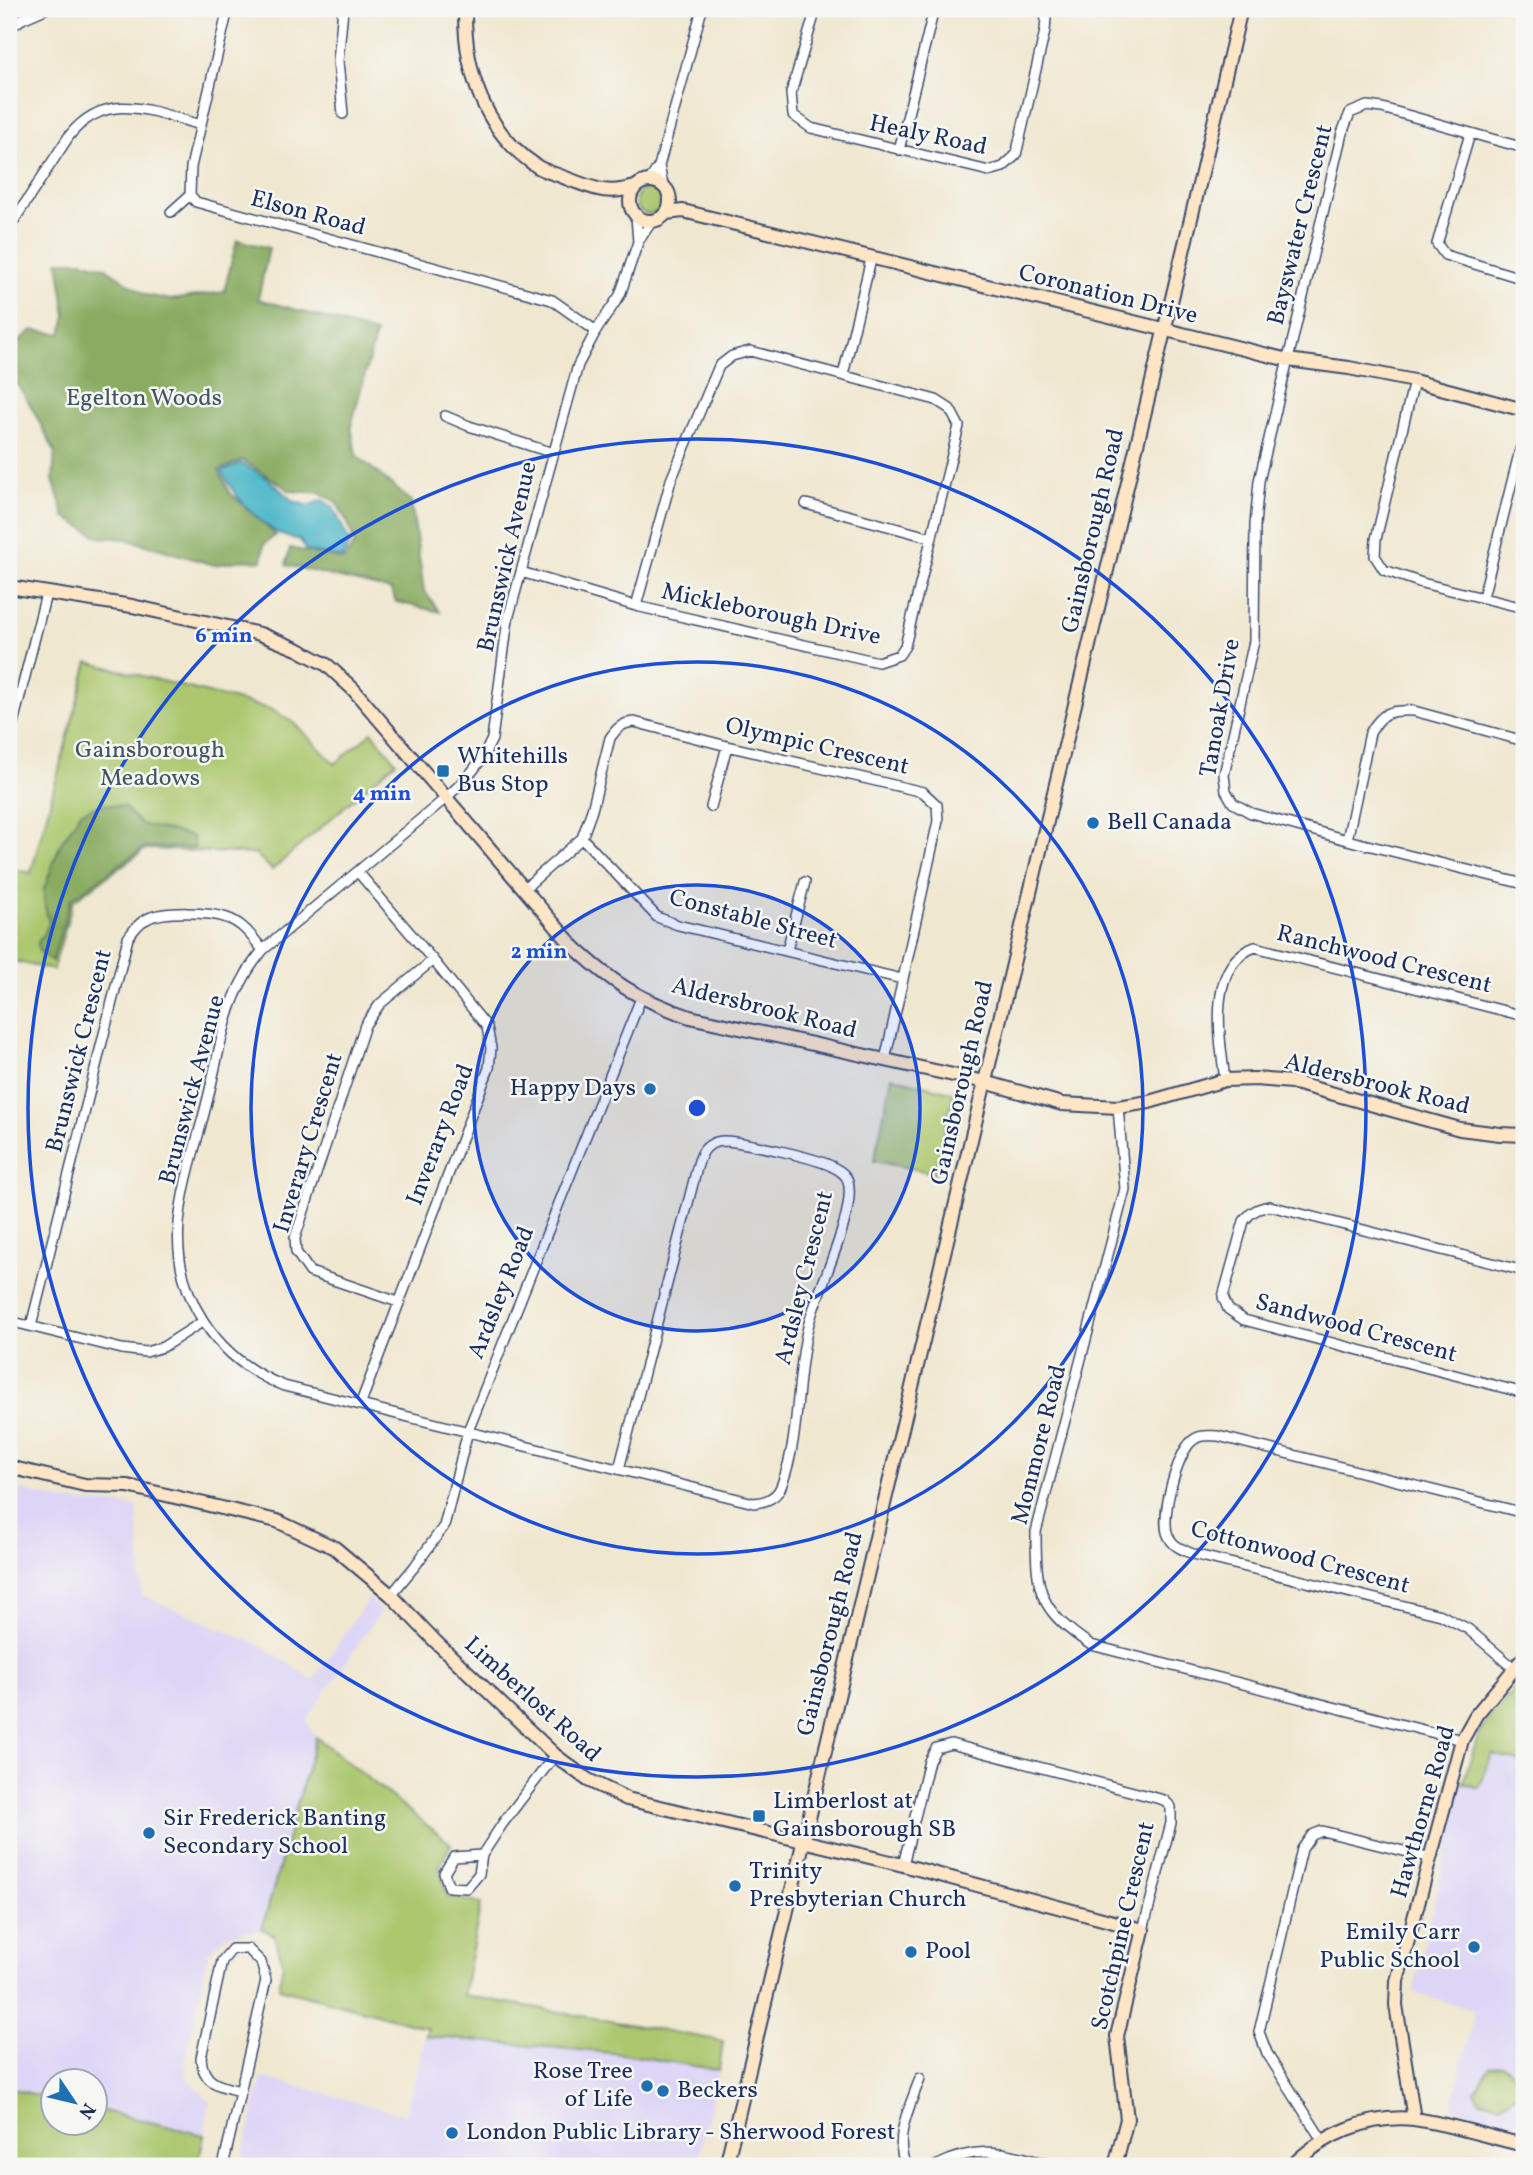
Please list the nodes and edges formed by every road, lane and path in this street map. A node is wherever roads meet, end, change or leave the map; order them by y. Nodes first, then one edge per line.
1 (46, 9) edge
2 (211, 9) edge
3 (343, 9) edge
4 (465, 9) edge
5 (702, 9) edge
6 (816, 9) edge
7 (934, 9) edge
8 (1043, 9) edge
9 (1241, 9) edge
10 (228, 11) edge
11 (9, 29) edge
12 (343, 114) dead end
13 (201, 125) junction
14 (1470, 134) junction
15 (1524, 148) edge
16 (899, 150) junction
17 (659, 166) junction
18 (649, 181) junction
19 (663, 186) junction
20 (635, 187) junction
21 (615, 193) junction
22 (190, 195) junction
23 (670, 198) junction
24 (634, 211) junction
25 (683, 211) junction
26 (171, 212) dead end
27 (666, 213) junction
28 (652, 221) junction
29 (9, 228) edge
30 (638, 242) junction
31 (871, 258) junction
32 (1524, 279) edge
33 (1164, 330) junction
34 (596, 331) junction
35 (1288, 360) junction
36 (843, 375) junction
37 (1414, 381) junction
38 (1524, 410) edge
39 (445, 415) dead end
40 (1524, 434) edge
41 (553, 453) junction
42 (806, 504) dead end
43 (932, 538) junction
44 (521, 572) junction
45 (9, 587) edge
46 (46, 594) junction
47 (1483, 597) junction
48 (636, 606) junction
49 (1524, 608) edge
50 (9, 739) edge
51 (1524, 741) edge
52 (727, 746) junction
53 (446, 798) junction
54 (711, 807) dead end
55 (582, 838) junction
56 (1347, 839) junction
57 (358, 872) junction
58 (805, 882) dead end
59 (1524, 884) edge
60 (525, 888) junction
61 (264, 950) junction
62 (787, 950) junction
63 (433, 960) junction
64 (902, 979) junction
65 (640, 998) junction
66 (1524, 1016) edge
67 (885, 1060) junction
68 (1225, 1080) junction
69 (985, 1082) junction
70 (1118, 1107) junction
71 (1524, 1135) edge
72 (1524, 1271) edge
73 (398, 1302) junction
74 (9, 1321) edge
75 (202, 1322) junction
76 (31, 1326) junction
77 (1524, 1393) edge
78 (360, 1405) junction
79 (468, 1431) junction
80 (9, 1466) edge
81 (620, 1469) junction
82 (1524, 1513) edge
83 (391, 1595) junction
84 (1524, 1657) edge
85 (1515, 1669) junction
86 (1462, 1740) junction
87 (555, 1755) junction
88 (803, 1841) junction
89 (482, 1856) junction
90 (1432, 1858) junction
91 (903, 1865) junction
92 (1143, 1930) junction
93 (920, 2078) dead end
94 (240, 2091) junction
95 (1414, 2119) junction
96 (1322, 2140) junction
97 (1524, 2146) edge
98 (1003, 2153) junction
99 (223, 2166) edge
100 (726, 2166) edge
101 (906, 2166) edge
102 (936, 2166) edge
103 (999, 2166) edge
104 (1055, 2166) edge
105 (1115, 2166) edge
106 (1292, 2166) edge

1 - 11 street
2 - 10 street
3 - 12 street
4 - 21 street
5 - 17 street
6 - 16 street, Healy Road
7 - 16 street
8 - 16 street, Healy Road
9 - 33 street, Gainsborough Road
10 - 13 street
13 - 22 street
13 - 29 street
14 - 15 street, Bayswater Crescent
14 - 32 street
14 - 35 street, Bayswater Crescent
17 - 18 street
17 - 19 street
18 - 19 street
18 - 20 street
19 - 23 street
20 - 21 street
20 - 24 street
21 - 24 street
22 - 26 street
22 - 34 street, Elson Road
23 - 25 street
23 - 27 street
24 - 28 street
24 - 30 street, Brunswick Avenue
25 - 27 street, Coronation Drive
25 - 31 street, Coronation Drive
27 - 28 street
28 - 30 street, Brunswick Avenue
30 - 34 street, Brunswick Avenue
31 - 33 street, Coronation Drive
31 - 36 street
33 - 35 street, Coronation Drive
33 - 69 street, Gainsborough Road
34 - 41 street, Brunswick Avenue
35 - 37 street, Coronation Drive
35 - 56 street, Tanoak Drive
36 - 43 street, Mickleborough Drive
36 - 48 street, Mickleborough Drive
37 - 38 street, Coronation Drive
37 - 47 street
39 - 41 street
40 - 47 street
41 - 44 street, Brunswick Avenue
42 - 43 street
43 - 48 street, Mickleborough Drive
44 - 48 street, Mickleborough Drive
44 - 53 street, Brunswick Avenue
45 - 46 street, Aldersbrook Road
46 - 50 street
46 - 53 street, Aldersbrook Road
47 - 49 street
51 - 56 street
52 - 54 street
52 - 55 street, Olympic Crescent
52 - 64 street, Olympic Crescent
53 - 57 street, Brunswick Avenue
53 - 60 street, Aldersbrook Road
55 - 60 street, Olympic Crescent
55 - 62 street, Constable Street
56 - 59 street, Tanoak Drive
57 - 61 street, Brunswick Avenue
57 - 63 street, Inverary Road
58 - 62 street
60 - 65 street, Aldersbrook Road
61 - 75 street, Brunswick Avenue
61 - 76 street, Brunswick Crescent
62 - 64 street, Constable Street
63 - 73 street, Inverary Road
63 - 73 street, Inverary Crescent
64 - 67 street, Olympic Crescent
65 - 67 street, Aldersbrook Road
65 - 79 street, Ardsley Road
66 - 68 street, Ranchwood Crescent
67 - 69 street, Aldersbrook Road
68 - 70 street, Aldersbrook Road
68 - 71 street, Aldersbrook Road
69 - 70 street, Aldersbrook Road
69 - 88 street, Gainsborough Road
70 - 86 street, Monmore Road
72 - 77 street, Sandwood Crescent
73 - 78 street, Inverary Road
74 - 76 street
75 - 76 street
75 - 78 street, Brunswick Avenue
78 - 79 street, Brunswick Avenue
79 - 81 street, Ardsley Crescent
79 - 83 street, Ardsley Road
80 - 83 street, Limberlost Road
81 - 81 street, Ardsley Crescent
82 - 85 street, Cottonwood Crescent
83 - 87 street, Limberlost Road
84 - 85 street, Hawthorne Road
85 - 86 street, Hawthorne Road
86 - 90 street, Hawthorne Road
87 - 88 street, Limberlost Road
87 - 89 street
88 - 91 street, Limberlost Road
88 - 100 street, Gainsborough Road
89 - 89 street
90 - 95 street, Hawthorne Road
90 - 96 street
91 - 92 street, Limberlost Road
91 - 92 street, Scotchpine Crescent
92 - 105 street, Scotchpine Crescent
93 - 101 street
94 - 94 street
94 - 99 street
95 - 96 street
95 - 97 street
96 - 106 street
98 - 102 street
98 - 103 street
98 - 104 street

